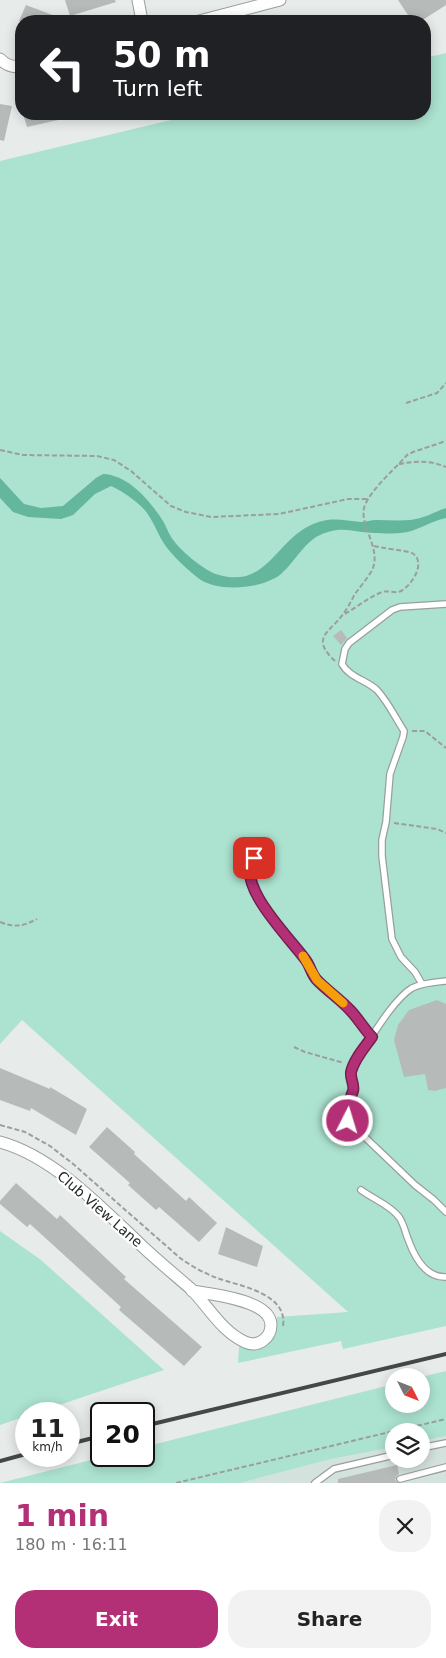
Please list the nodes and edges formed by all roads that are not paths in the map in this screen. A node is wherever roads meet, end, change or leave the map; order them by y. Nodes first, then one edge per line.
1 (138, 0) edge
2 (280, 0) edge
3 (141, 15) edge
4 (222, 15) edge
5 (0, 59) edge
6 (15, 68) edge
7 (446, 604) edge
8 (254, 858) dead end
9 (446, 981) edge
10 (422, 984) junction
11 (372, 1037) junction
12 (0, 1142) edge
13 (361, 1190) dead end
14 (446, 1212) edge
15 (446, 1276) edge
16 (192, 1291) junction
17 (446, 1443) edge
18 (430, 1446) edge
19 (385, 1457) edge
20 (446, 1467) edge
21 (400, 1478) dead end
22 (315, 1483) edge

1 - 3 street
2 - 4 street
5 - 6 street
7 - 10 lane
8 - 11 lane
9 - 10 lane
10 - 11 lane
11 - 14 lane
12 - 16 street, Club View Lane
13 - 15 lane
16 - 16 street, Club View Lane
17 - 18 lane
19 - 22 lane
20 - 21 lane

